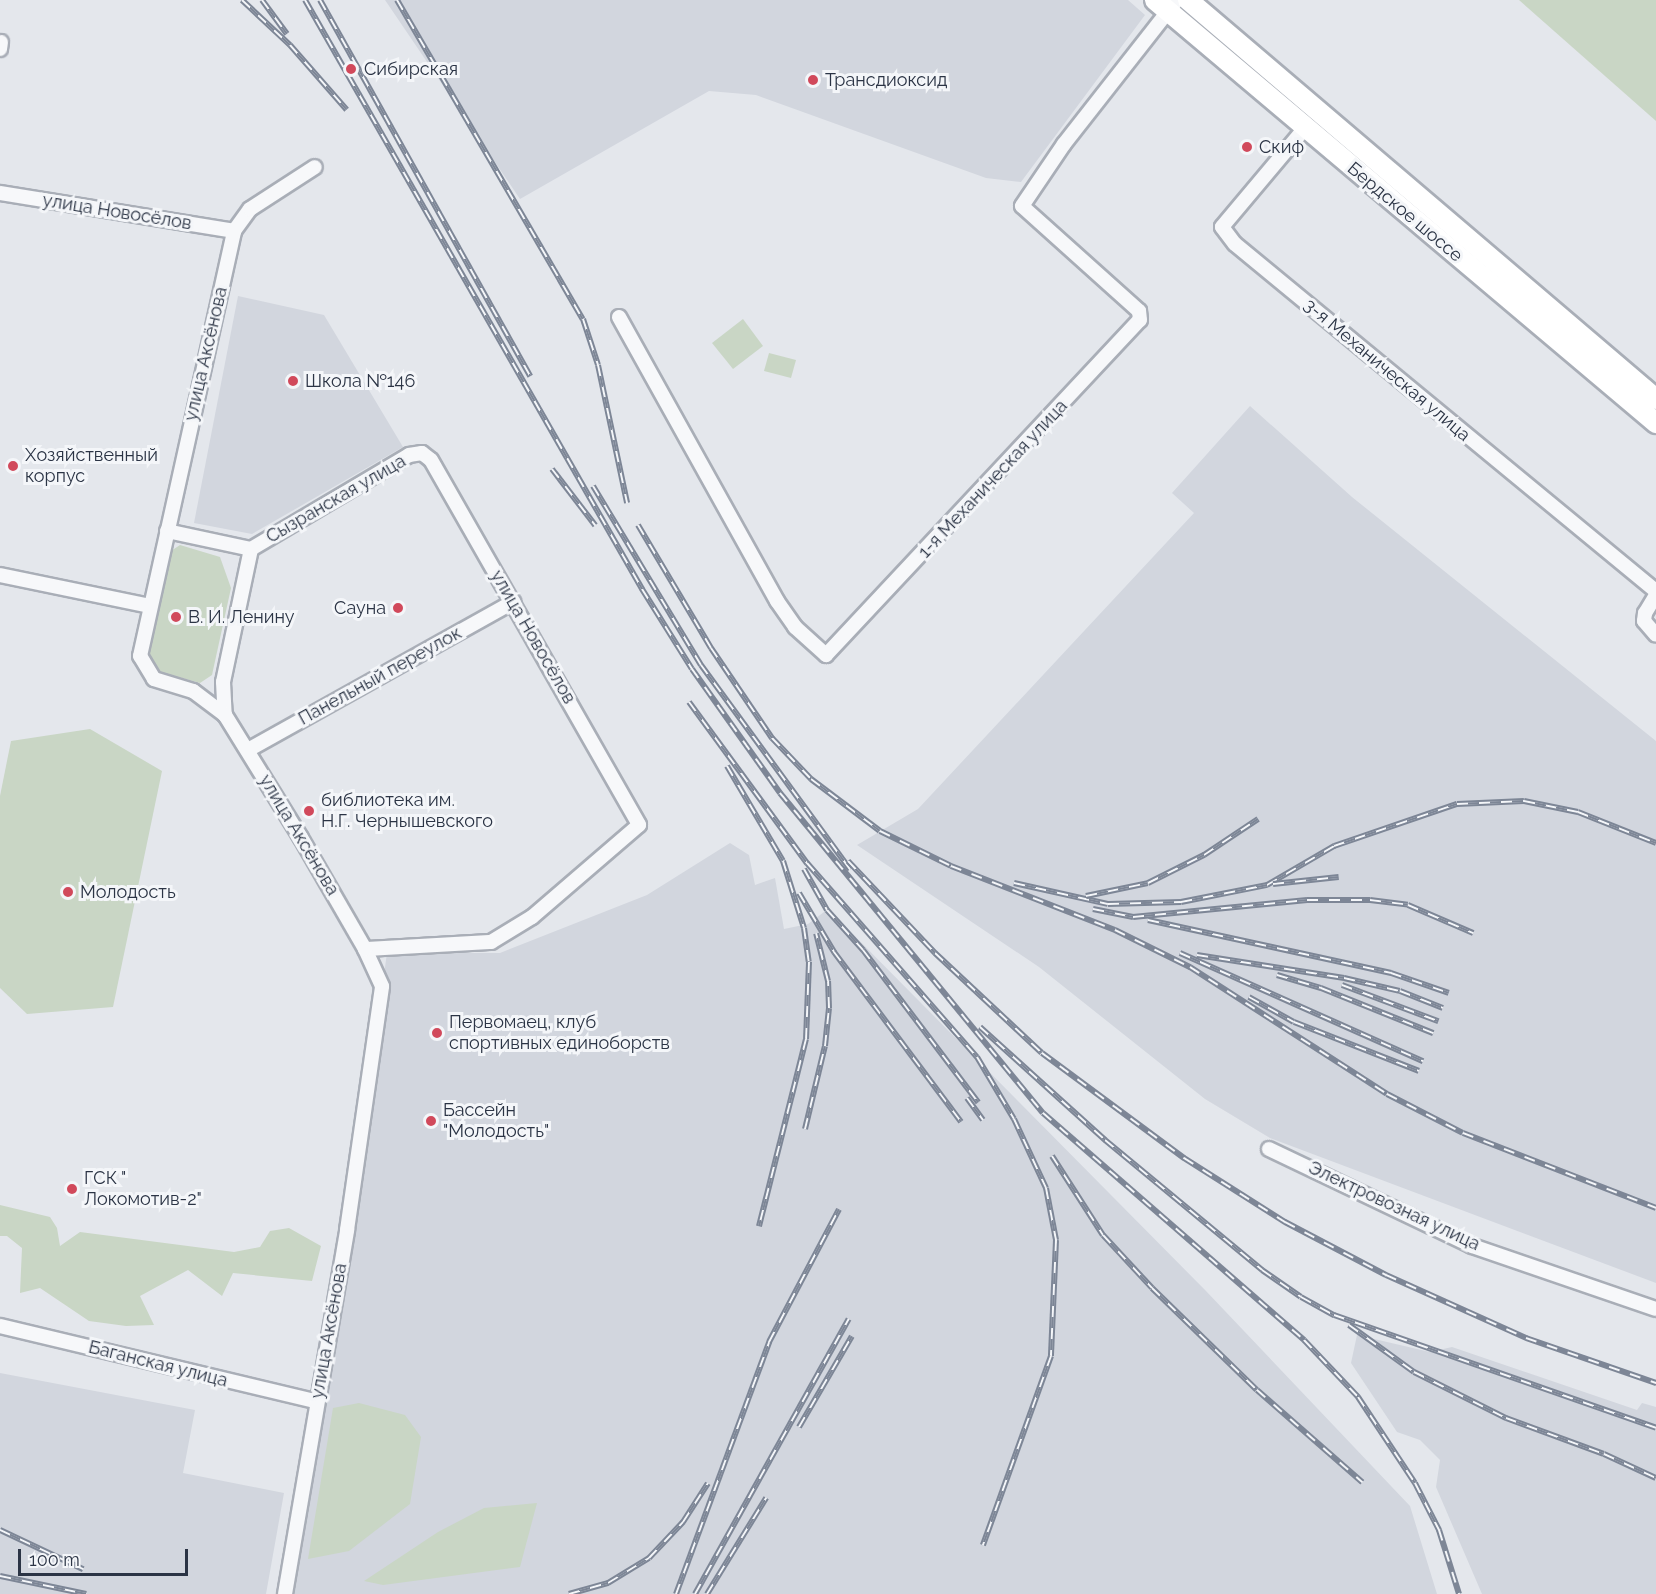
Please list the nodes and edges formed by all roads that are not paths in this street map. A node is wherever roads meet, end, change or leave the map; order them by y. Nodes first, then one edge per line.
1 (1188, 0) edge
2 (1166, 3) edge
3 (1305, 128) junction
4 (315, 167) dead end
5 (0, 193) edge
6 (234, 231) junction
7 (619, 317) dead end
8 (1656, 399) edge
9 (1656, 423) edge
10 (422, 453) joint
11 (167, 531) junction
12 (251, 549) junction
13 (0, 575) edge
14 (1656, 593) edge
15 (513, 602) junction
16 (150, 606) junction
17 (1656, 635) edge
18 (225, 715) junction
19 (248, 750) junction
20 (365, 949) junction
21 (1269, 1149) dead end
22 (1656, 1309) edge
23 (0, 1326) edge
24 (316, 1401) junction
25 (285, 1594) edge

1 - 8 highway, Бердское шоссе
2 - 3 highway, Бердское шоссе
2 - 7 street, 1-я Механическая улица
3 - 9 highway, Бердское шоссе
3 - 14 street, 3-я Механическая улица
4 - 6 street, улица Аксёнова
5 - 6 street, улица Новосёлов
6 - 11 street, улица Аксёнова
10 - 12 street, Сызранская улица
10 - 15 street, улица Новосёлов
11 - 12 street
11 - 16 street, улица Аксёнова
12 - 18 street
13 - 16 street
14 - 17 street, 3-я Механическая улица
15 - 19 street, Панельный переулок
15 - 20 street, улица Новосёлов
16 - 18 street, улица Аксёнова
18 - 19 street, улица Аксёнова
19 - 20 street, улица Аксёнова
20 - 24 street, улица Аксёнова
21 - 22 street, Электровозная улица
23 - 24 street, Баганская улица
24 - 25 street, улица Аксёнова

